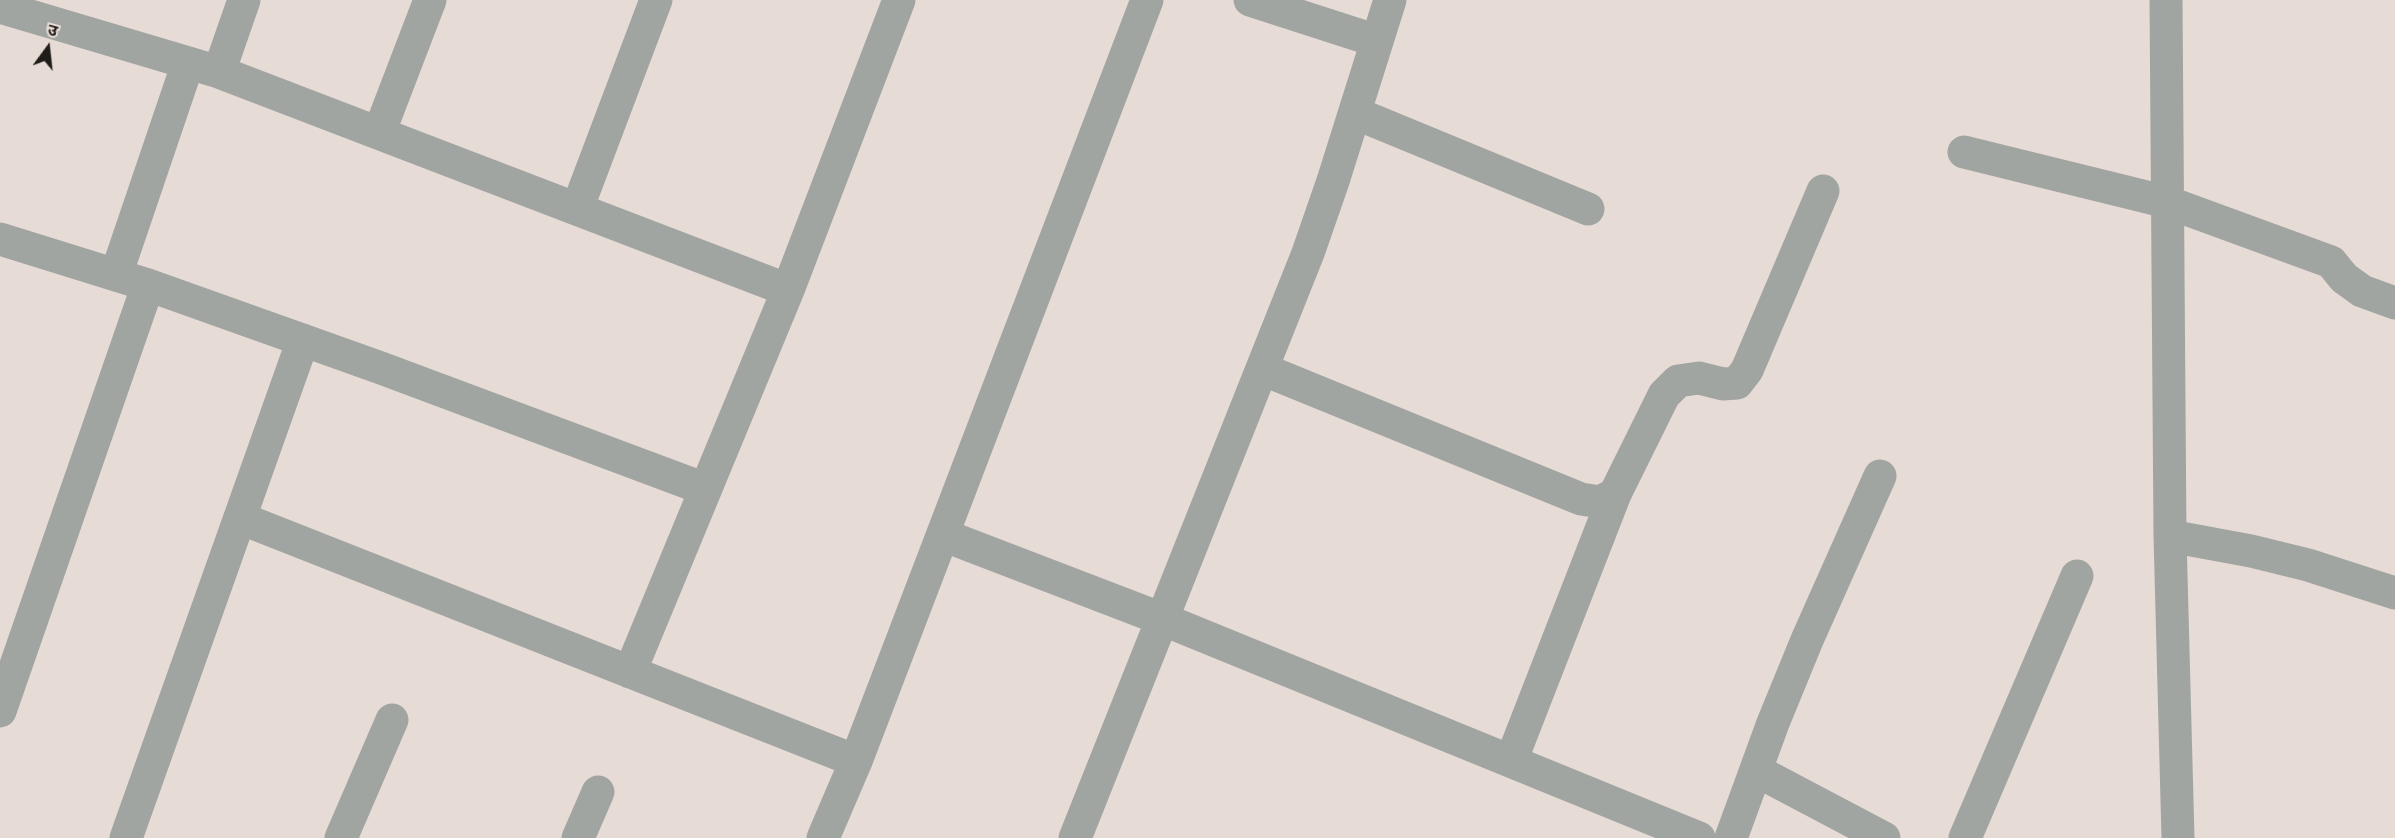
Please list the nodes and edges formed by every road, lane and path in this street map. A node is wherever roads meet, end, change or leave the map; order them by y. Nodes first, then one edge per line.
1 (244, 0) edge
2 (430, 0) edge
3 (656, 0) edge
4 (899, 0) edge
5 (1148, 0) edge
6 (1250, 0) edge
7 (1390, 0) edge
8 (2166, 0) edge
9 (0, 7) edge
10 (1377, 41) junction
11 (188, 63) junction
12 (219, 72) junction
13 (1355, 112) junction
14 (379, 133) junction
15 (1964, 152) dead end
16 (1823, 190) dead end
17 (2167, 202) junction
18 (577, 209) junction
19 (1588, 209) dead end
20 (0, 239) edge
21 (116, 275) junction
22 (148, 285) junction
23 (788, 290) junction
24 (2395, 303) edge
25 (303, 340) junction
26 (1262, 369) junction
27 (1880, 476) dead end
28 (705, 489) junction
29 (1615, 494) junction
30 (240, 518) junction
31 (943, 535) junction
32 (2170, 536) junction
33 (2077, 576) dead end
34 (2395, 593) edge
35 (1162, 619) junction
36 (630, 672) junction
37 (0, 711) edge
38 (392, 720) dead end
39 (856, 761) junction
40 (1511, 761) junction
41 (1756, 771) junction
42 (598, 792) dead end
43 (126, 838) edge
44 (341, 838) edge
45 (578, 838) edge
46 (823, 838) edge
47 (1075, 838) edge
48 (1700, 838) edge
49 (1731, 838) edge
50 (1884, 838) edge
51 (1965, 838) edge
52 (2178, 838) edge

1 - 12 street
2 - 14 street
3 - 18 street
4 - 23 street
5 - 31 street
6 - 10 street
7 - 10 street
8 - 17 street
9 - 11 street
10 - 13 street
11 - 12 street
11 - 21 street
12 - 14 street
13 - 19 street
13 - 26 street
14 - 18 street
15 - 17 street
16 - 29 street
17 - 24 street
17 - 32 street
18 - 23 street
20 - 21 street
21 - 22 street
22 - 25 street
22 - 37 street
23 - 28 street
25 - 28 street
25 - 30 street
26 - 29 street
26 - 35 street
27 - 41 street
28 - 36 street
29 - 40 street
30 - 36 street
30 - 43 street
31 - 35 street
31 - 39 street
32 - 34 street
32 - 52 street
33 - 51 street
35 - 40 street
35 - 47 street
36 - 39 street
38 - 44 street
39 - 46 street
40 - 48 street
41 - 49 street
41 - 50 street
42 - 45 street

